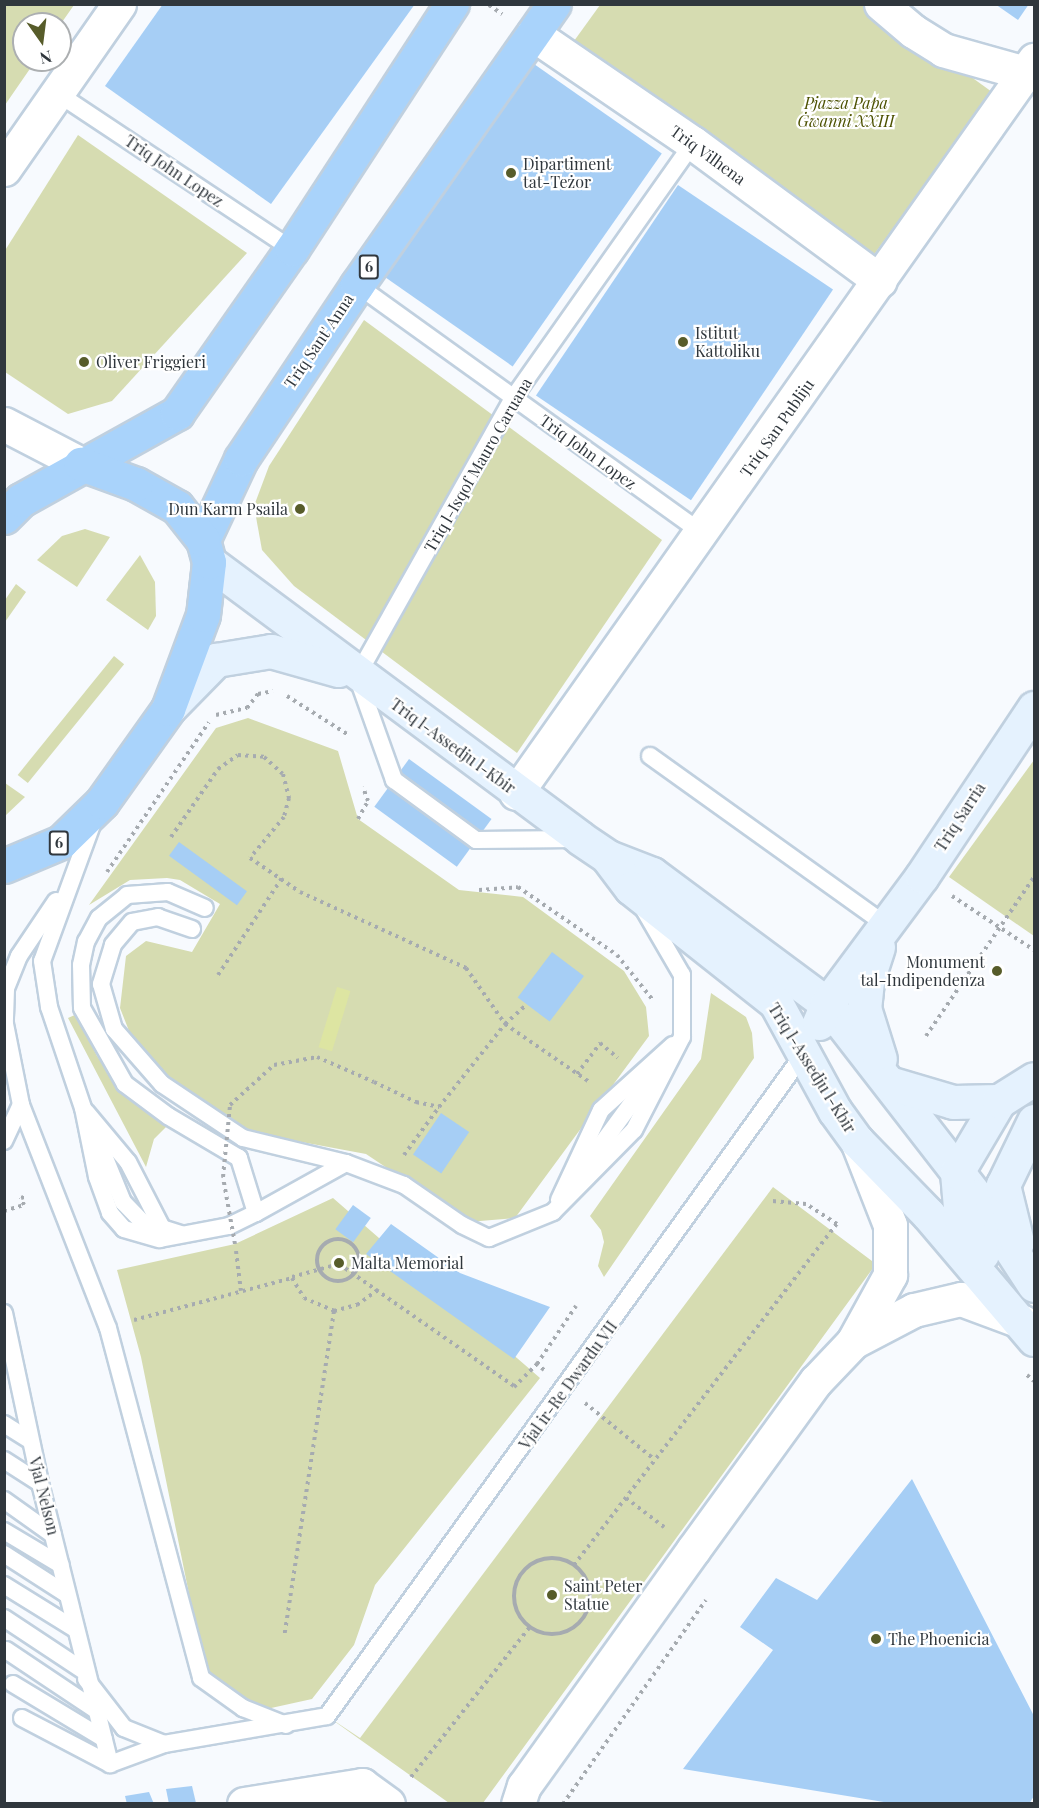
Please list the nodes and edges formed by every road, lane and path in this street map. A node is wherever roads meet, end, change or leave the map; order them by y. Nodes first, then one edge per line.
1 (119, 4) edge
2 (452, 4) edge
3 (554, 4) edge
4 (881, 4) edge
5 (533, 34) junction
6 (1030, 67) edge
7 (57, 93) junction
8 (693, 143) junction
9 (4, 169) edge
10 (292, 249) junction
11 (880, 281) junction
12 (357, 285) junction
13 (513, 398) junction
14 (4, 424) edge
15 (81, 464) junction
16 (4, 517) edge
17 (702, 534) junction
18 (206, 551) junction
19 (357, 676) junction
20 (1035, 708) edge
21 (168, 709) junction
22 (650, 756) dead end
23 (516, 793) junction
24 (102, 802) junction
25 (171, 837) dead end
26 (580, 838) junction
27 (608, 857) junction
28 (4, 866) edge
29 (922, 876) junction
30 (1035, 877) edge
31 (282, 878) junction
32 (68, 885) junction
33 (631, 888) junction
34 (479, 890) dead end
35 (205, 908) dead end
36 (1000, 925) junction
37 (886, 926) junction
38 (192, 929) dead end
39 (1035, 950) edge
40 (218, 975) dead end
41 (654, 1002) dead end
42 (827, 1004) junction
43 (526, 1005) dead end
44 (505, 1024) junction
45 (926, 1036) dead end
46 (682, 1037) junction
47 (806, 1052) junction
48 (625, 1064) dead end
49 (10, 1073) edge
50 (577, 1074) junction
51 (1035, 1079) edge
52 (889, 1083) junction
53 (600, 1089) dead end
54 (999, 1101) junction
55 (21, 1105) junction
56 (439, 1107) junction
57 (83, 1108) junction
58 (1035, 1121) edge
59 (4, 1141) edge
60 (857, 1141) junction
61 (413, 1161) dead end
62 (346, 1163) junction
63 (957, 1172) junction
64 (772, 1201) dead end
65 (553, 1212) junction
66 (256, 1213) junction
67 (229, 1226) junction
68 (191, 1234) junction
69 (319, 1268) junction
70 (354, 1273) junction
71 (1028, 1274) edge
72 (292, 1278) junction
73 (378, 1290) junction
74 (241, 1291) junction
75 (334, 1311) junction
76 (4, 1312) edge
77 (132, 1321) dead end
78 (1029, 1330) edge
79 (6, 1331) edge
80 (853, 1342) junction
81 (9, 1360) edge
82 (537, 1364) dead end
83 (1020, 1370) dead end
84 (1035, 1381) edge
85 (4, 1394) edge
86 (22, 1403) junction
87 (4, 1424) edge
88 (30, 1440) junction
89 (4, 1460) edge
90 (40, 1483) junction
91 (626, 1498) junction
92 (4, 1500) edge
93 (4, 1531) edge
94 (53, 1535) junction
95 (693, 1550) junction
96 (4, 1554) edge
97 (61, 1565) junction
98 (574, 1565) junction
99 (4, 1585) edge
100 (711, 1592) dead end
101 (66, 1594) junction
102 (4, 1618) edge
103 (530, 1627) junction
104 (75, 1629) junction
105 (284, 1636) dead end
106 (6, 1650) edge
107 (85, 1675) junction
108 (13, 1684) dead end
109 (94, 1709) junction
110 (22, 1718) dead end
111 (287, 1725) junction
112 (104, 1739) junction
113 (164, 1744) junction
114 (110, 1764) junction
115 (398, 1792) edge
116 (244, 1803) edge
117 (518, 1803) edge
118 (563, 1803) edge

1 - 7 street
2 - 10 highway
3 - 5 highway, Triq Sant' Anna / 6
4 - 6 street
5 - 8 street, Triq Vilhena
5 - 12 highway, Triq Sant' Anna / 6
6 - 11 street, Triq San Publiju
7 - 9 street
7 - 10 lane, Triq John Lopez
8 - 11 street, Triq Vilhena
8 - 13 lane, Triq l-Isqof Mauro Caruana
10 - 15 highway
11 - 17 street, Triq San Publiju
12 - 13 lane, Triq John Lopez
12 - 18 highway, Triq Sant' Anna / 6
13 - 17 lane, Triq John Lopez
13 - 19 lane, Triq l-Isqof Mauro Caruana
14 - 15 street
15 - 16 highway
15 - 18 highway
17 - 23 street, Triq San Publiju
18 - 19 street, Triq l-Assedju l-Kbir
18 - 21 highway, 6
19 - 21 street, Triq l-Assedju l-Kbir
19 - 23 street, Triq l-Assedju l-Kbir
19 - 26 lane
20 - 29 street, Triq Sarria
21 - 24 highway, 6
22 - 37 lane
23 - 26 street, Triq l-Assedju l-Kbir
24 - 28 highway, 6
24 - 32 lane
25 - 31 path
26 - 27 street, Triq l-Assedju l-Kbir
27 - 33 street, Triq l-Assedju l-Kbir
27 - 42 street, Triq l-Assedju l-Kbir
29 - 36 path
29 - 37 street, Triq Sarria
30 - 36 path
31 - 40 path
31 - 44 path
32 - 49 lane
32 - 57 lane
33 - 46 lane
33 - 47 street, Triq l-Assedju l-Kbir
34 - 41 path
35 - 66 lane
36 - 39 path
36 - 45 path
37 - 42 street, Triq Sarria
37 - 52 street, Triq Sarria
38 - 62 lane
42 - 47 street, Triq Sarria
42 - 52 street, Triq l-Assedju l-Kbir
43 - 44 path
44 - 50 path
44 - 56 path
46 - 65 lane
46 - 65 lane
47 - 60 street, Triq l-Assedju l-Kbir
47 - 111 lane, Vjal ir-Re Dwardu VII
48 - 50 path
49 - 55 lane
50 - 53 path
51 - 54 street
52 - 54 street
52 - 63 street, Triq l-Assedju l-Kbir
54 - 63 street
55 - 59 lane
55 - 111 lane
56 - 61 path
56 - 67 path, bridge
57 - 68 lane
57 - 68 lane
58 - 71 street, Triq l-Assedju l-Kbir
60 - 78 street, Triq l-Assedju l-Kbir
60 - 80 street
62 - 65 lane
62 - 66 lane
63 - 71 street, Triq l-Assedju l-Kbir
63 - 78 street
64 - 91 path
66 - 67 lane
67 - 68 lane
67 - 74 path, bridge
69 - 70 path
69 - 70 path
69 - 70 path
69 - 72 path
70 - 73 path
72 - 74 path
72 - 75 path
73 - 75 path
73 - 82 path
74 - 77 path
75 - 105 path
76 - 79 lane, Vjal Nelson
78 - 80 street
79 - 81 lane, Vjal Nelson
80 - 95 street
81 - 86 lane, Vjal Nelson
83 - 84 path
85 - 86 lane
86 - 88 lane, Vjal Nelson
87 - 88 lane
88 - 90 lane, Vjal Nelson
89 - 90 lane
90 - 94 lane, Vjal Nelson
91 - 95 path
91 - 98 path
92 - 94 lane
93 - 97 lane
94 - 97 lane, Vjal Nelson
95 - 117 street
96 - 101 lane
97 - 101 lane, Vjal Nelson
98 - 103 path
98 - 103 path
99 - 104 lane
100 - 118 path
101 - 104 lane, Vjal Nelson
102 - 107 lane
103 - 115 path
104 - 107 lane, Vjal Nelson
106 - 109 lane
107 - 109 lane, Vjal Nelson
107 - 113 lane, Vjal Nelson
108 - 112 lane
109 - 112 lane, Vjal Nelson
110 - 114 lane
111 - 113 lane
112 - 114 lane, Vjal Nelson
113 - 114 lane
115 - 116 street

